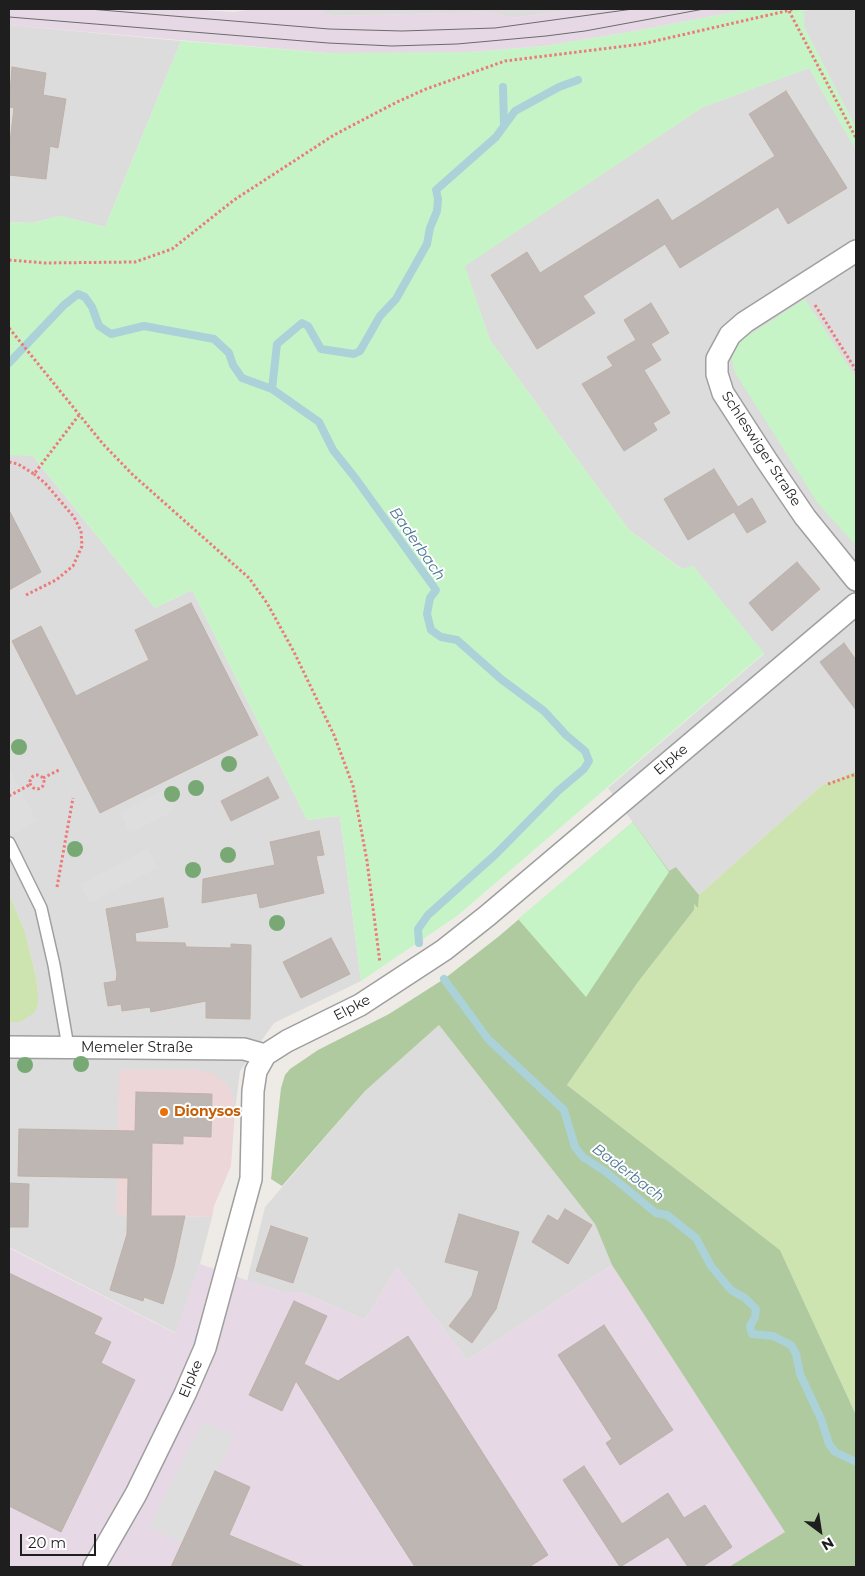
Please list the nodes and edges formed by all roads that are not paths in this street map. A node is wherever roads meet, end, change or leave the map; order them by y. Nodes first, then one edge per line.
1 (856, 251) edge
2 (856, 580) edge
3 (856, 604) edge
4 (9, 843) edge
5 (9, 1047) edge
6 (68, 1047) junction
7 (265, 1055) junction
8 (94, 1567) edge

1 - 2 street, Schleswiger Straße
3 - 7 street, Elpke
4 - 6 lane
5 - 6 street, Memeler Straße
6 - 7 street, Memeler Straße
7 - 8 street, Elpke

